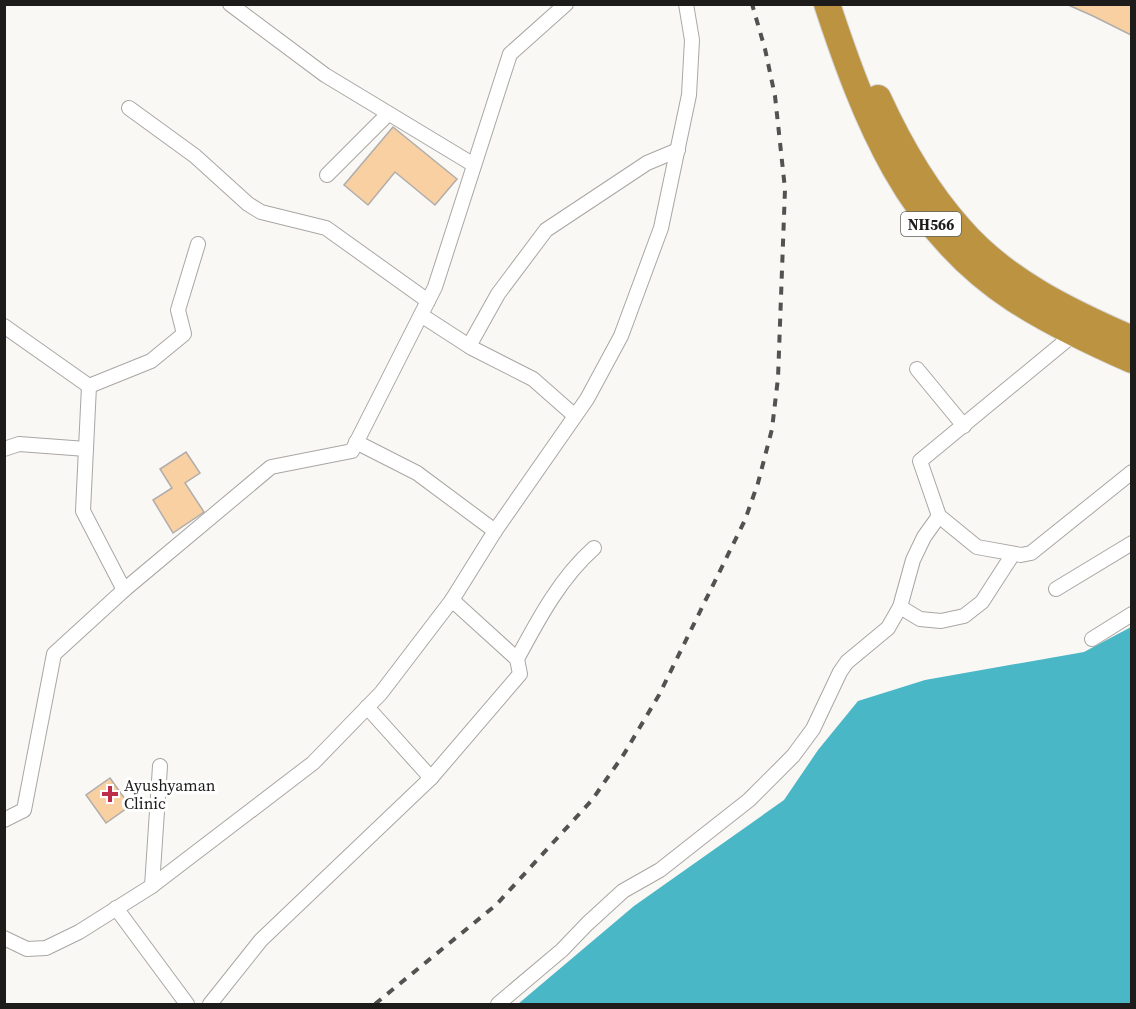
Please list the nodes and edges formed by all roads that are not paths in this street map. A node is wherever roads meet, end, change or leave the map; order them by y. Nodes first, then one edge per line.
1 (230, 4) edge
2 (566, 4) edge
3 (686, 4) edge
4 (827, 4) edge
5 (845, 4) edge
6 (129, 108) dead end
7 (388, 114) junction
8 (678, 150) junction
9 (474, 165) junction
10 (327, 175) dead end
11 (198, 244) dead end
12 (428, 301) junction
13 (421, 315) junction
14 (4, 326) edge
15 (1074, 334) junction
16 (1131, 339) edge
17 (469, 346) junction
18 (1131, 360) edge
19 (917, 369) dead end
20 (89, 386) junction
21 (575, 416) junction
22 (964, 426) junction
23 (356, 442) junction
24 (4, 449) edge
25 (86, 449) junction
26 (1131, 472) edge
27 (939, 516) junction
28 (495, 531) junction
29 (1131, 543) edge
30 (594, 549) dead end
31 (1013, 554) junction
32 (1056, 589) dead end
33 (124, 590) junction
34 (452, 600) junction
35 (900, 607) junction
36 (1131, 614) edge
37 (1092, 639) dead end
38 (517, 659) junction
39 (367, 707) junction
40 (160, 766) dead end
41 (431, 778) junction
42 (4, 820) edge
43 (152, 886) junction
44 (116, 909) junction
45 (4, 938) edge
46 (187, 1005) edge
47 (210, 1005) edge
48 (498, 1005) edge

1 - 7 street
2 - 9 street
3 - 8 street
4 - 15 highway, NH566
5 - 16 highway, NH566
6 - 12 street
7 - 9 street
7 - 10 street
8 - 17 street
8 - 21 street
9 - 12 street
11 - 20 street
12 - 13 street
13 - 17 street
13 - 23 street
14 - 20 street
15 - 18 highway, NH566
15 - 22 street
17 - 21 street
19 - 22 street
20 - 25 street
21 - 28 street
22 - 27 street
23 - 28 street
23 - 33 street
24 - 25 street
25 - 33 street
26 - 31 street
27 - 31 street
27 - 35 street
28 - 34 street
29 - 32 street
30 - 38 street
31 - 35 street
33 - 42 street
34 - 38 street
34 - 39 street
35 - 48 street
36 - 37 street
38 - 41 street
39 - 41 street
39 - 43 street
40 - 43 street
41 - 47 street
43 - 44 street
44 - 45 street
44 - 46 street

